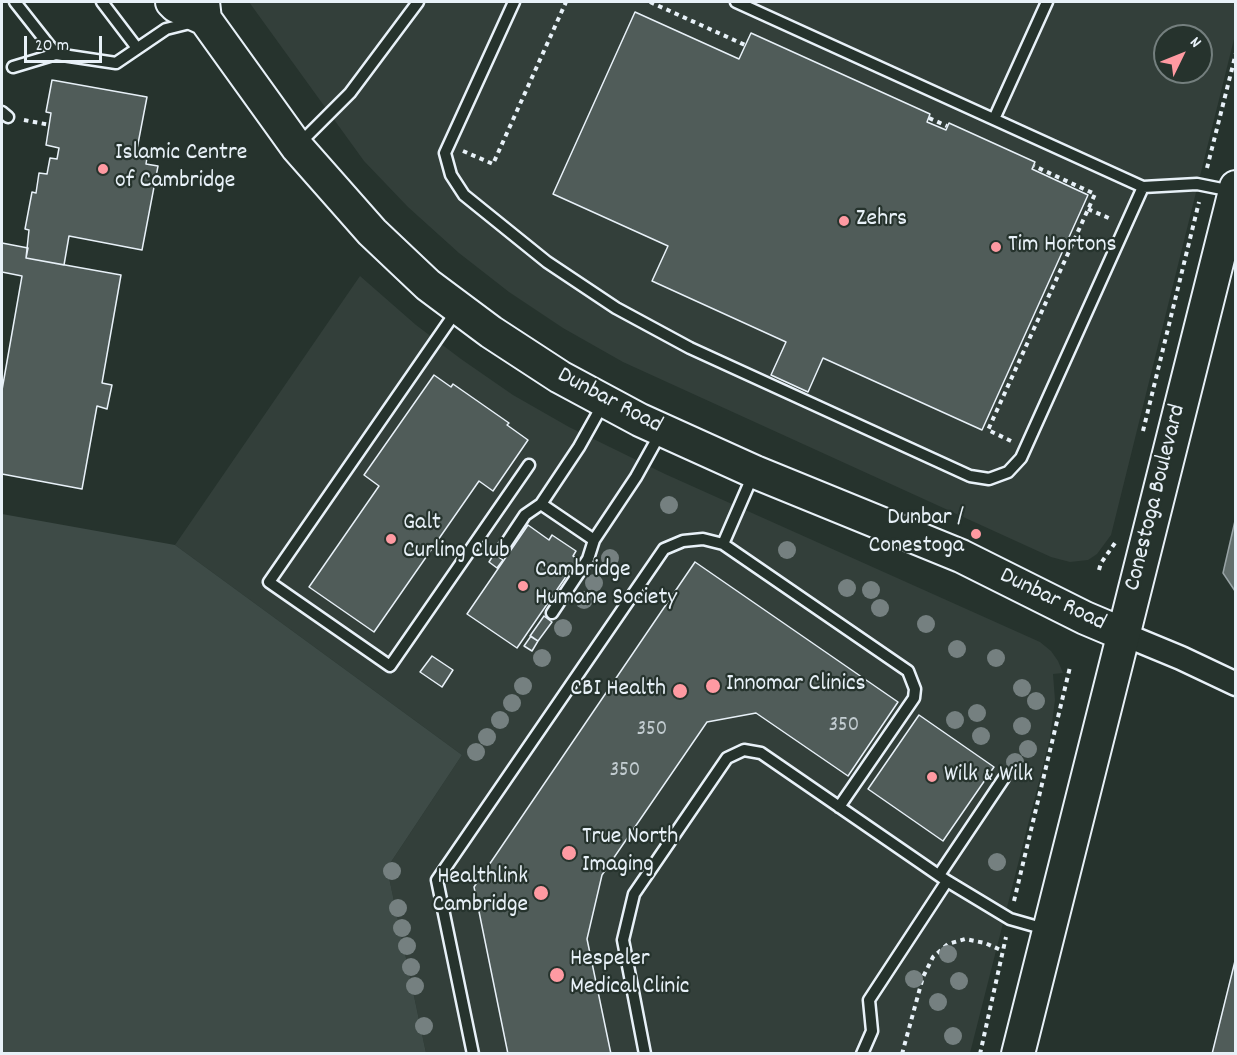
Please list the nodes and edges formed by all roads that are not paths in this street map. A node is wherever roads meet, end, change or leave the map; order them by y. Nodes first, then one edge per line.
1 (15, 2) edge
2 (102, 2) edge
3 (172, 2) edge
4 (418, 2) edge
5 (514, 2) edge
6 (736, 2) edge
7 (1047, 2) edge
8 (204, 10) edge
9 (137, 48) junction
10 (56, 54) junction
11 (13, 67) dead end
12 (994, 119) junction
13 (297, 147) junction
14 (1143, 187) junction
15 (1235, 190) edge
16 (459, 308) junction
17 (604, 401) junction
18 (662, 430) junction
19 (530, 465) dead end
20 (754, 472) junction
21 (541, 504) junction
22 (594, 540) junction
23 (723, 544) junction
24 (503, 548) dead end
25 (552, 613) dead end
26 (1123, 634) junction
27 (1236, 684) edge
28 (1004, 778) dead end
29 (839, 807) junction
30 (943, 878) junction
31 (1048, 930) junction
32 (474, 1053) edge
33 (645, 1053) edge
34 (862, 1053) edge
35 (1018, 1053) edge

1 - 10 lane
2 - 9 lane
3 - 8 street
4 - 13 lane
5 - 14 lane
6 - 12 lane
7 - 12 lane
8 - 9 lane
8 - 13 street, Dunbar Road
9 - 10 lane
10 - 11 lane
12 - 14 lane
13 - 16 street, Dunbar Road
14 - 15 lane
15 - 26 street, Conestoga Boulevard
16 - 17 street, Dunbar Road
16 - 19 lane
17 - 18 street, Dunbar Road
17 - 21 lane
18 - 20 street, Dunbar Road
18 - 22 lane
20 - 23 lane
20 - 26 street, Dunbar Road
21 - 22 lane
21 - 24 lane
22 - 25 lane
23 - 29 lane
23 - 32 lane
26 - 27 street
26 - 31 street, Conestoga Boulevard
28 - 30 lane
29 - 30 lane
29 - 33 lane
30 - 31 lane
30 - 34 lane
31 - 35 street, Conestoga Boulevard

